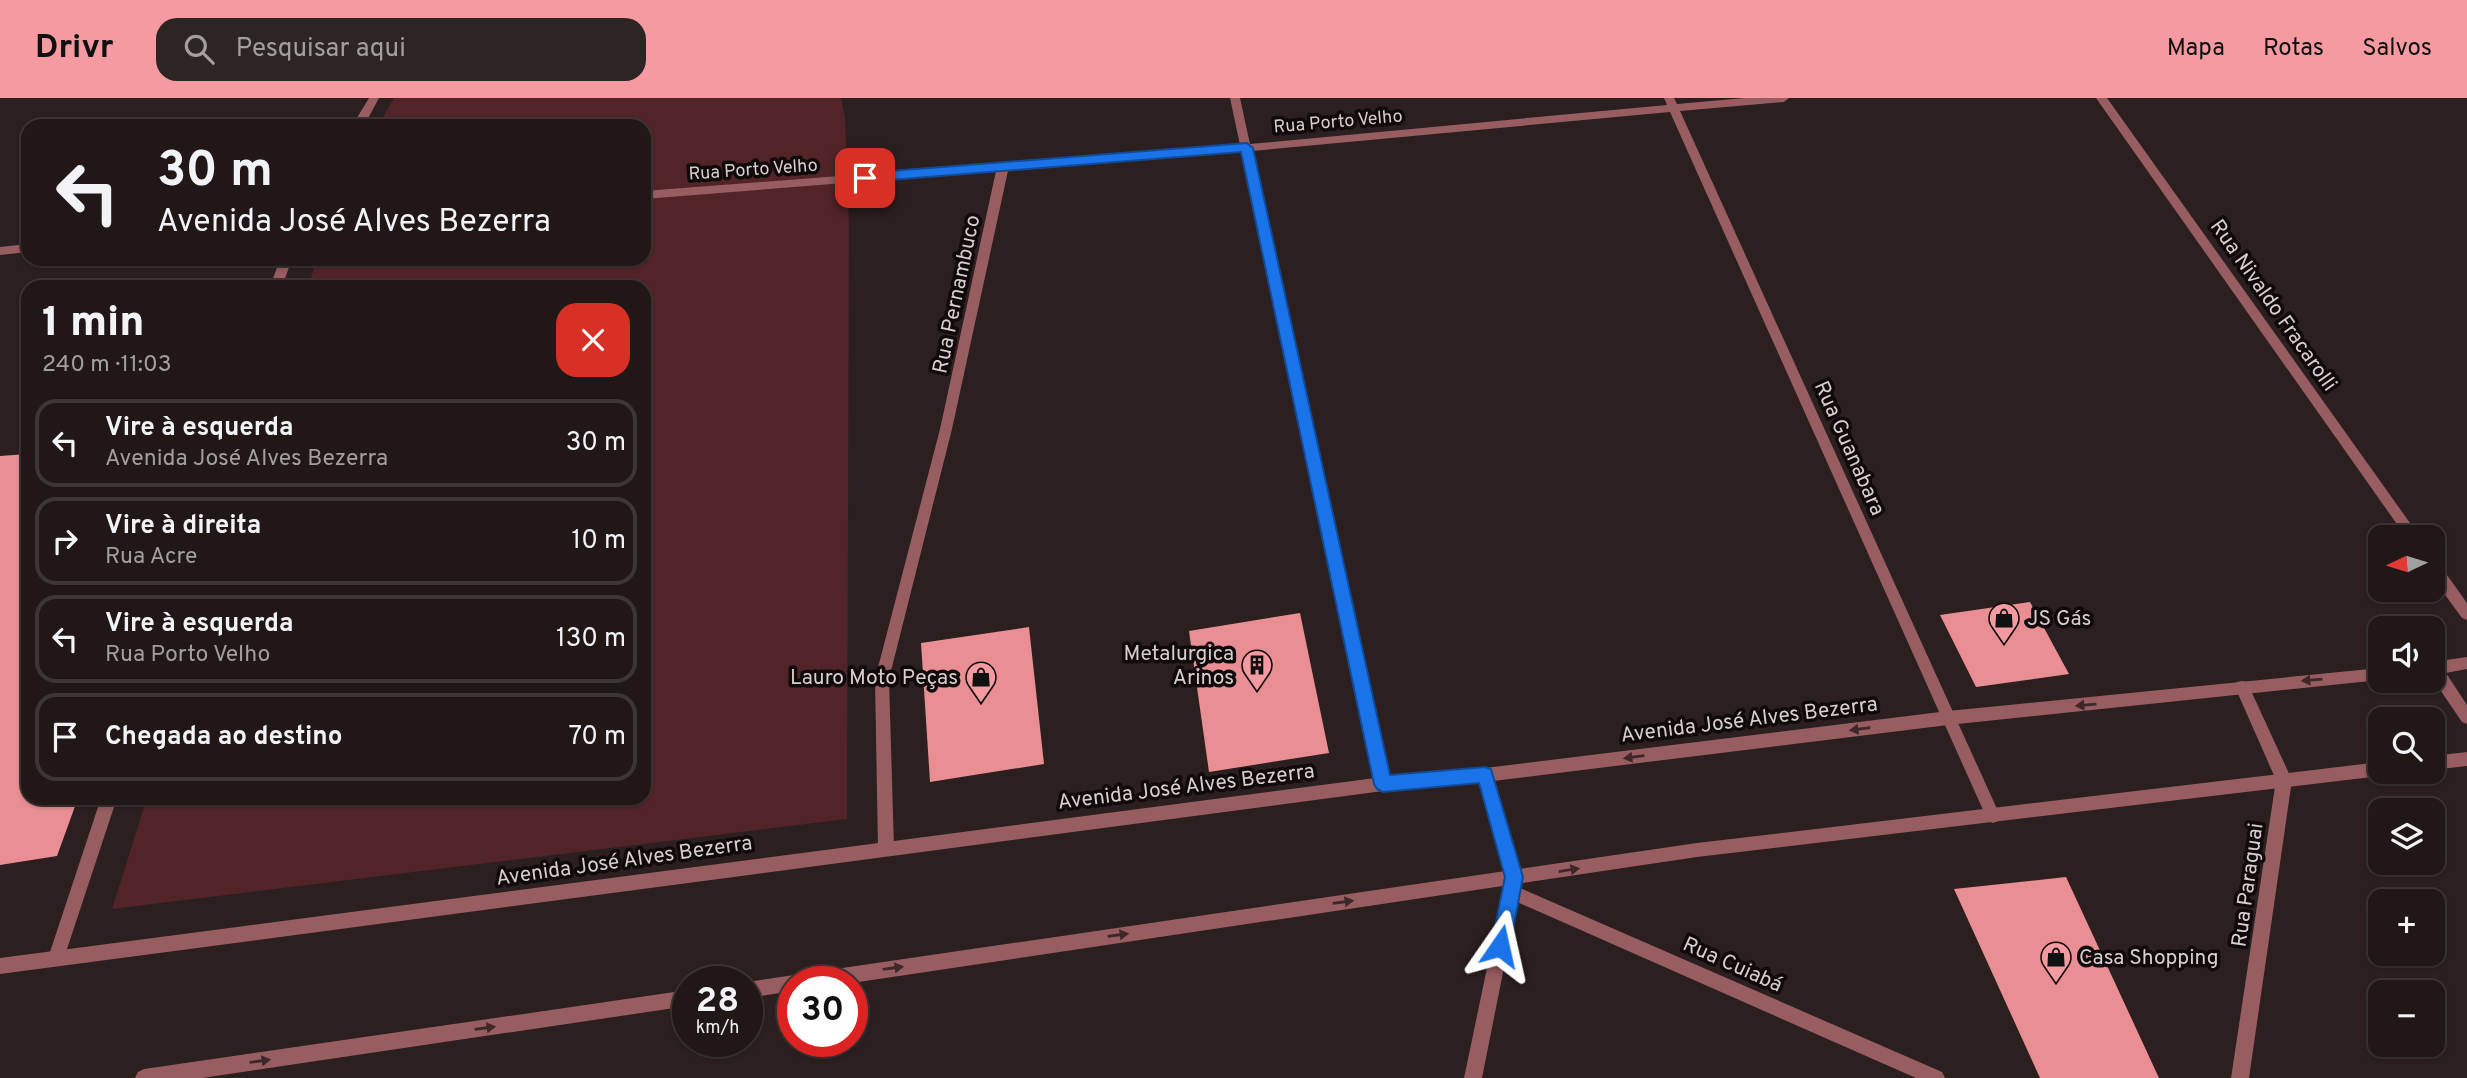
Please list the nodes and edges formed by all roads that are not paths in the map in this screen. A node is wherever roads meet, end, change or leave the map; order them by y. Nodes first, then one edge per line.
1 (374, 98) edge
2 (1235, 98) edge
3 (1784, 98) edge
4 (2101, 98) edge
5 (1671, 103) edge
6 (362, 119) edge
7 (1247, 148) junction
8 (1003, 167) junction
9 (651, 194) edge
10 (21, 249) edge
11 (0, 251) edge
12 (2404, 525) edge
13 (2445, 583) edge
14 (2467, 614) edge
15 (2467, 663) edge
16 (2445, 666) edge
17 (2368, 675) edge
18 (2445, 685) edge
19 (2242, 687) junction
20 (2467, 717) edge
21 (1948, 718) junction
22 (2467, 759) edge
23 (2445, 762) edge
24 (2368, 770) edge
25 (1485, 775) junction
26 (2284, 780) junction
27 (1383, 784) junction
28 (107, 805) edge
29 (1993, 816) junction
30 (887, 848) junction
31 (1513, 885) junction
32 (56, 958) junction
33 (0, 966) edge
34 (868, 973) edge
35 (672, 1000) edge
36 (144, 1078) edge
37 (1473, 1078) edge
38 (1936, 1078) edge
39 (2240, 1078) edge

1 - 6 street
2 - 7 street
3 - 5 street, Rua Porto Velho
4 - 12 street, Rua Nivaldo Fracarolli
5 - 7 street, Rua Porto Velho
5 - 21 street, Rua Guanabara
7 - 8 street, Rua Porto Velho
7 - 27 street
8 - 9 street, Rua Porto Velho
8 - 30 street, Rua Pernambuco
10 - 11 street
13 - 14 street
15 - 16 street
17 -> 19 street, Avenida José Alves Bezerra
18 - 20 street
19 -> 21 street, Avenida José Alves Bezerra
19 - 26 street
21 -> 25 street, Avenida José Alves Bezerra
21 - 29 street, Rua Guanabara
22 - 23 street
24 - 26 street
25 - 27 street, Avenida José Alves Bezerra
25 - 31 street
26 - 29 street
26 - 39 street, Rua Paraguai
27 - 30 street, Avenida José Alves Bezerra
28 - 32 street
31 -> 29 street
30 - 32 street, Avenida José Alves Bezerra
34 -> 31 street
31 - 37 street
31 - 38 street, Rua Cuiabá
32 - 33 street, Avenida José Alves Bezerra
36 -> 35 street

